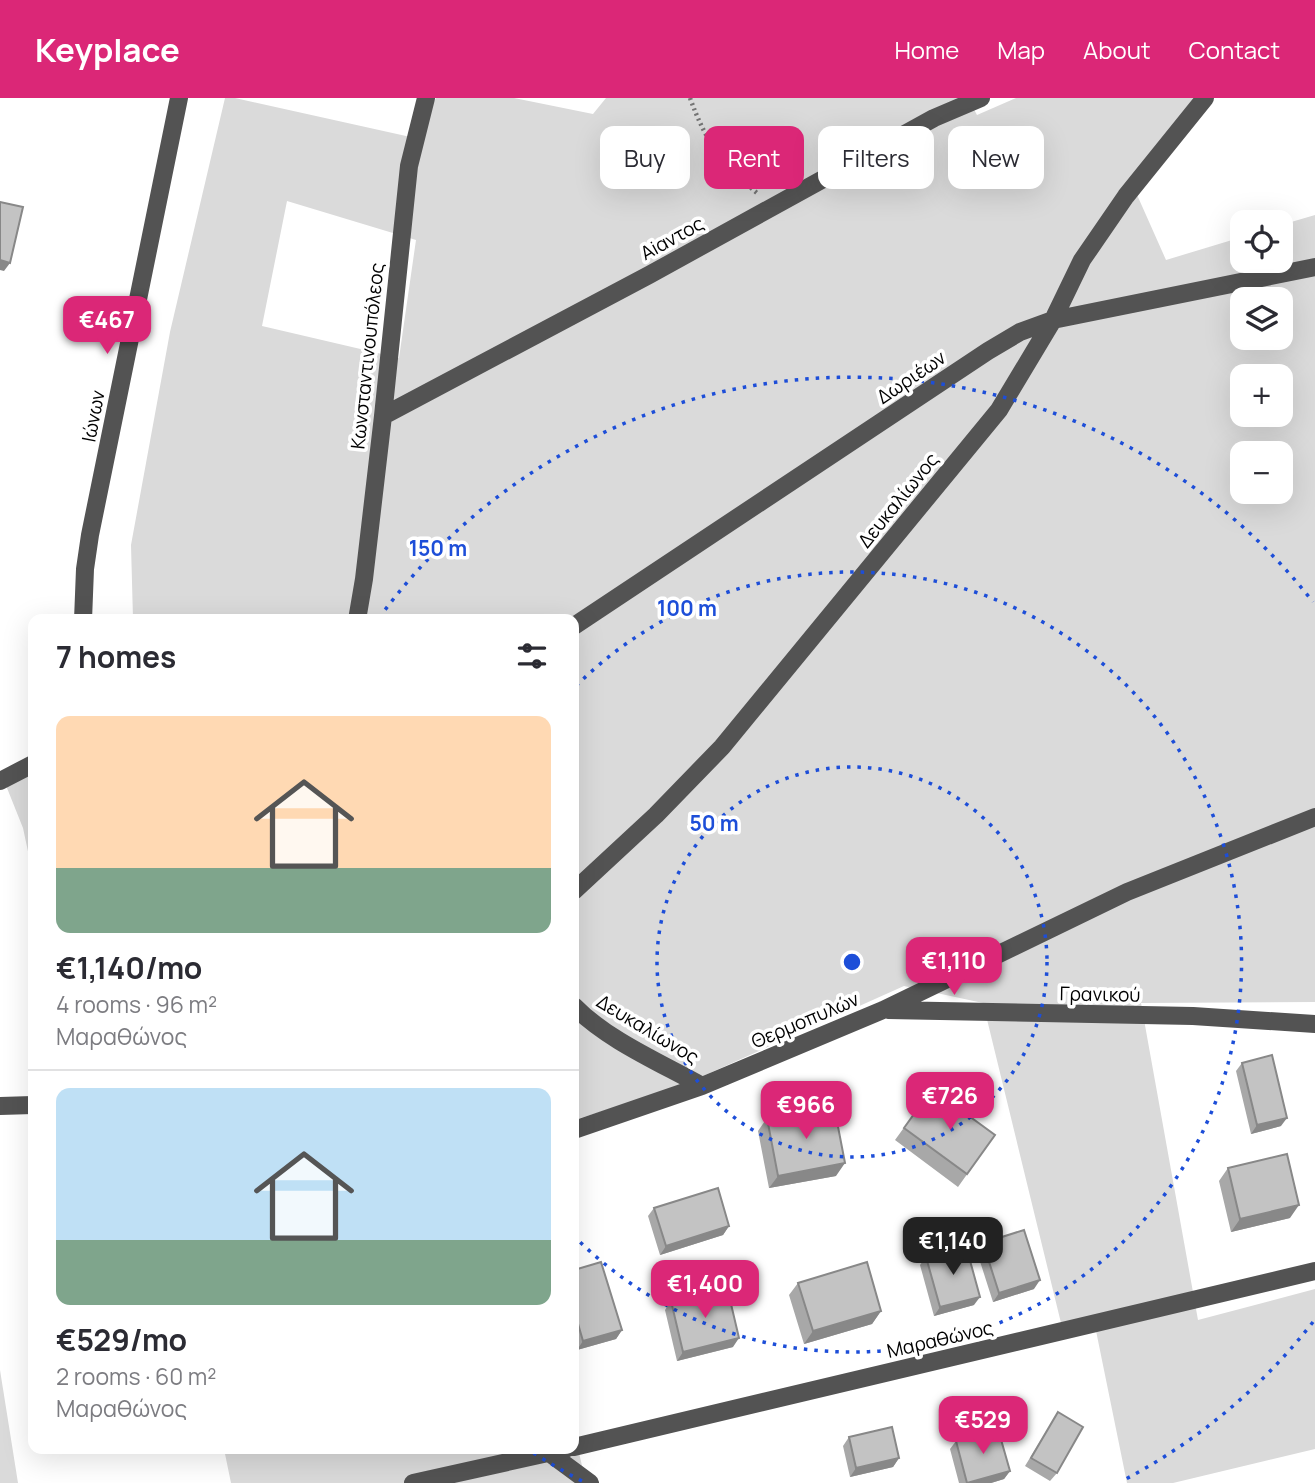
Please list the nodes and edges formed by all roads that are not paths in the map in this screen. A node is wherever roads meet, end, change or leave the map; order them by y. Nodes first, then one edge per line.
1 (179, 98) edge
2 (426, 98) edge
3 (981, 98) edge
4 (1205, 98) edge
5 (1315, 267) edge
6 (1053, 320) junction
7 (383, 416) junction
8 (83, 614) edge
9 (358, 614) edge
10 (579, 623) edge
11 (28, 767) edge
12 (0, 781) edge
13 (1315, 817) edge
14 (579, 886) edge
15 (883, 1010) junction
16 (579, 1011) edge
17 (1315, 1024) edge
18 (702, 1086) junction
19 (28, 1105) edge
20 (0, 1106) edge
21 (579, 1128) edge
22 (1315, 1271) edge
23 (579, 1446) edge
24 (536, 1454) edge
25 (557, 1454) edge
26 (413, 1483) edge
27 (590, 1483) edge

1 - 8 street, Ιώνων
2 - 7 street, Κωνσταντινουπόλεος
3 - 7 street, Aiαντος
4 - 6 street, Δευκαλίωνος
5 - 6 street, Δωριέων
6 - 10 street, Δωριέων
6 - 14 street, Δευκαλίωνος
7 - 9 street, Κωνσταντινουπόλεος
11 - 12 street
13 - 15 street, Θερμοπυλών
15 - 17 street, Γρανικού
15 - 18 street, Θερμοπυλών
16 - 18 street, Δευκαλίωνος
18 - 21 street, Θερμοπυλών
19 - 20 street
22 - 23 street, Μαραθώνος
24 - 26 street
25 - 27 street

